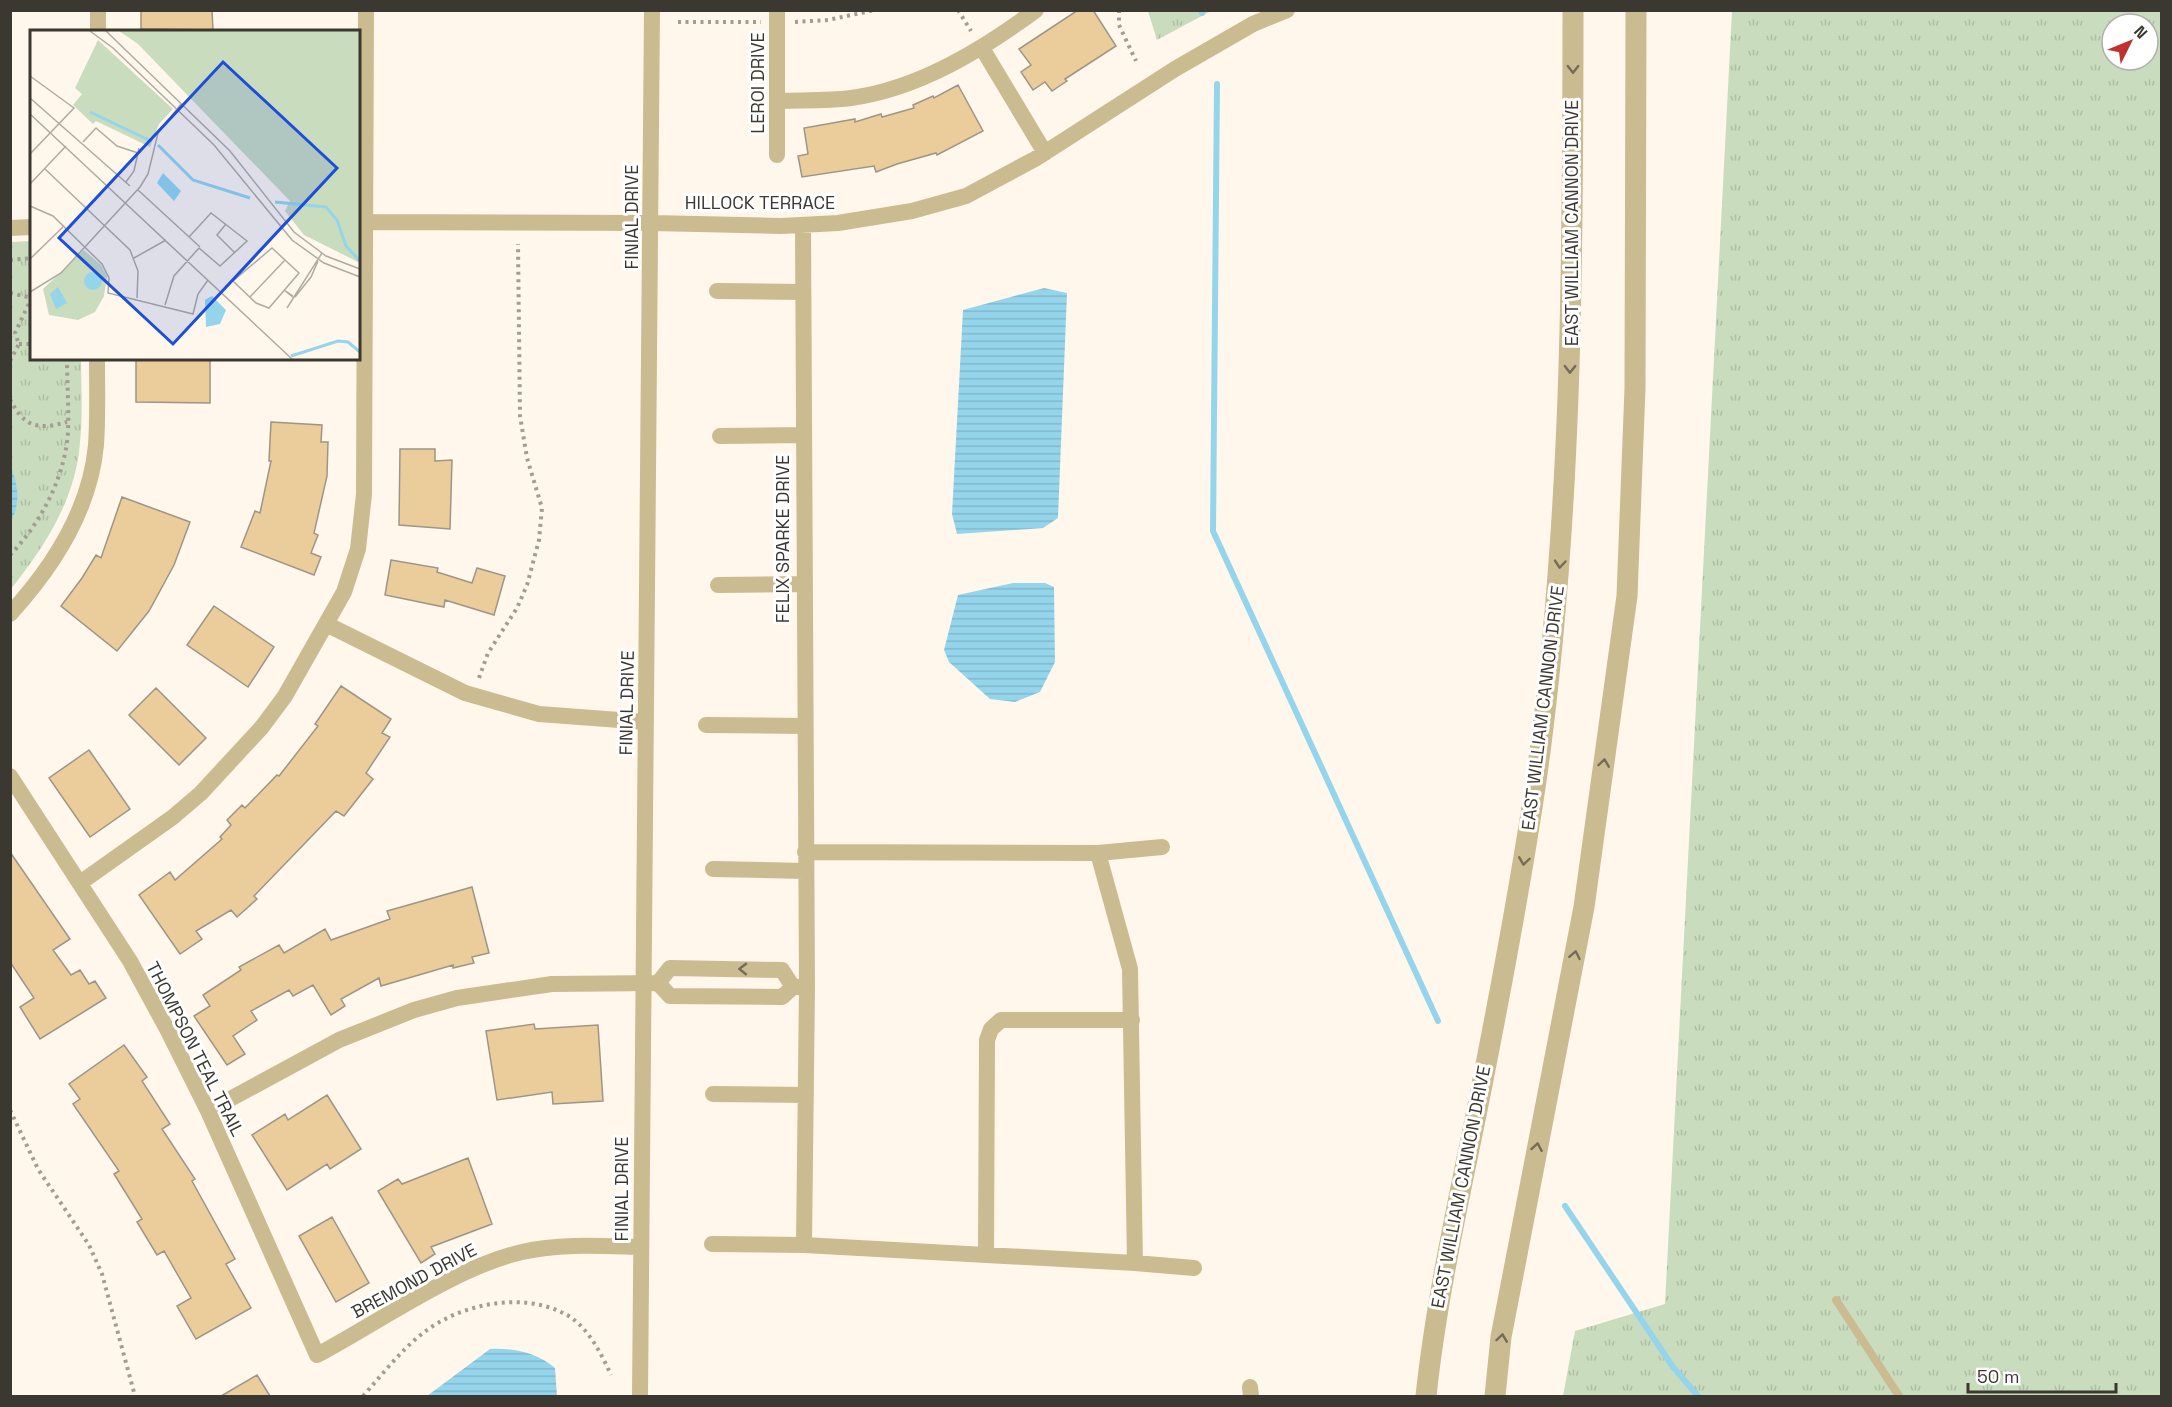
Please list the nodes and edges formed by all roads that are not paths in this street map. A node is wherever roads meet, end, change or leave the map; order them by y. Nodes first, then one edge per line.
1 (98, 10) edge
2 (366, 10) edge
3 (652, 10) edge
4 (1036, 10) edge
5 (1287, 10) edge
6 (1573, 10) edge
7 (1636, 10) edge
8 (783, 16) edge
9 (98, 30) edge
10 (982, 48) junction
11 (777, 101) junction
12 (1045, 153) junction
13 (777, 155) dead end
14 (362, 222) edge
15 (652, 223) junction
16 (802, 225) junction
17 (30, 227) edge
18 (10, 228) edge
19 (717, 291) dead end
20 (802, 291) junction
21 (97, 360) edge
22 (802, 435) junction
23 (720, 436) dead end
24 (803, 584) junction
25 (718, 585) dead end
26 (10, 614) edge
27 (326, 624) junction
28 (646, 722) junction
29 (706, 725) dead end
30 (804, 726) junction
31 (10, 776) edge
32 (1162, 847) dead end
33 (805, 852) junction
34 (1098, 853) junction
35 (713, 869) dead end
36 (805, 871) junction
37 (80, 883) junction
38 (650, 984) junction
39 (800, 987) junction
40 (1132, 1020) junction
41 (713, 1094) dead end
42 (806, 1095) junction
43 (208, 1112) junction
44 (712, 1244) dead end
45 (804, 1245) junction
46 (641, 1247) junction
47 (986, 1254) junction
48 (1136, 1263) junction
49 (1194, 1268) dead end
50 (1836, 1300) dead end
51 (317, 1354) joint
52 (640, 1396) edge
53 (1426, 1396) edge
54 (1495, 1396) edge
55 (1899, 1396) edge

1 - 9 street
2 - 14 street
3 - 15 street, FINIAL DRIVE
4 - 10 street
5 - 12 street, HILLOCK TERRACE
6 -> 53 street, EAST WILLIAM CANNON DRIVE
54 -> 7 street
8 - 11 street, LEROI DRIVE
10 - 11 street
10 - 12 street
11 - 13 street, LEROI DRIVE
12 - 16 street, HILLOCK TERRACE
14 - 15 street, HILLOCK TERRACE
14 - 27 street
15 - 16 street, HILLOCK TERRACE
15 - 28 street, FINIAL DRIVE
16 - 20 street, FELIX SPARKE DRIVE
17 - 18 street
19 - 20 street
20 - 22 street, FELIX SPARKE DRIVE
21 - 26 street
22 - 23 street
22 - 24 street, FELIX SPARKE DRIVE
24 - 25 street
24 - 30 street, FELIX SPARKE DRIVE
27 - 28 street
27 - 37 street
28 - 38 street, FINIAL DRIVE
29 - 30 street
30 - 33 street, FELIX SPARKE DRIVE
31 - 37 street, THOMPSON TEAL TRAIL
32 - 34 street
33 - 34 street
33 - 36 street, FELIX SPARKE DRIVE
34 - 40 street
35 - 36 street
36 - 39 street, FELIX SPARKE DRIVE
37 - 43 street, THOMPSON TEAL TRAIL
38 - 39 street
39 -> 38 street
38 - 43 street
38 - 46 street, FINIAL DRIVE
39 - 42 street, FELIX SPARKE DRIVE
40 - 47 street
40 - 48 street
41 - 42 street
42 - 45 street, FELIX SPARKE DRIVE
43 - 51 street, THOMPSON TEAL TRAIL
44 - 45 street
45 - 47 street
46 - 51 street, BREMOND DRIVE
46 - 52 street, FINIAL DRIVE
47 - 48 street
48 - 49 street
50 - 55 lane

